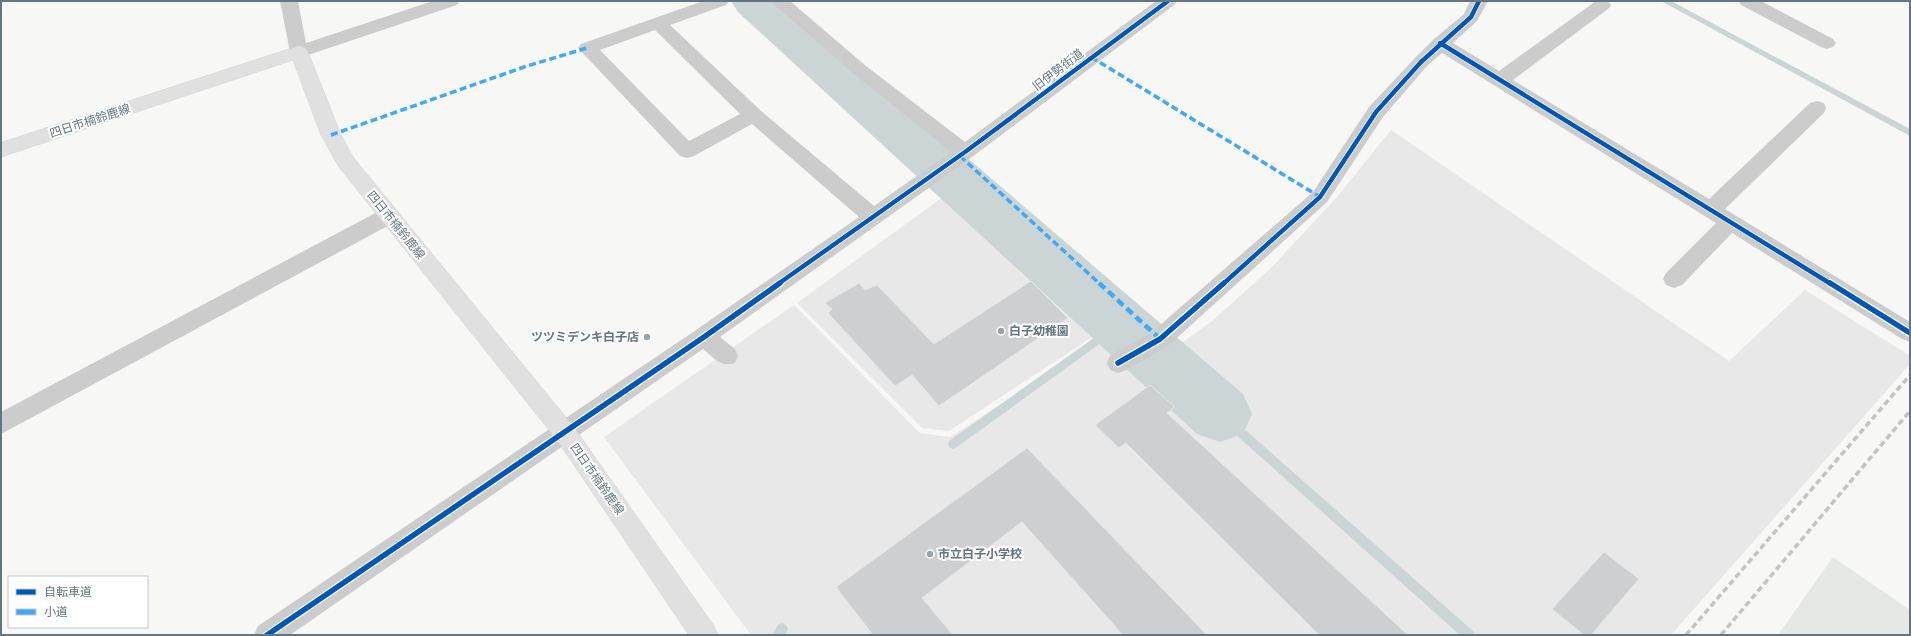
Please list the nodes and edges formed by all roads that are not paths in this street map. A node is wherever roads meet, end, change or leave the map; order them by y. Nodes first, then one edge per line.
1 (290, 1) edge
2 (451, 1) edge
3 (720, 1) edge
4 (779, 1) edge
5 (1168, 1) edge
6 (1479, 1) edge
7 (1747, 1) edge
8 (1602, 5) dead end
9 (658, 23) junction
10 (1440, 43) junction
11 (1827, 43) dead end
12 (299, 52) junction
13 (1500, 80) junction
14 (1817, 108) dead end
15 (753, 115) junction
16 (1, 150) edge
17 (963, 154) junction
18 (1711, 210) junction
19 (388, 216) junction
20 (873, 216) junction
21 (1730, 222) junction
22 (1674, 279) dead end
23 (1910, 333) edge
24 (704, 337) junction
25 (727, 356) dead end
26 (1118, 363) dead end
27 (1, 424) edge
28 (565, 432) junction
29 (267, 635) edge
30 (705, 635) edge

1 - 12 street
2 - 12 street
3 - 9 street
4 - 17 street
5 - 17 street, 旧伊勢街道
6 - 10 street
7 - 11 street
8 - 13 street
9 - 15 street
9 - 15 street
10 - 13 street
10 - 26 street
12 - 16 main road, 四日市楠鈴鹿線
12 - 19 main road, 四日市楠鈴鹿線
13 - 18 street
14 - 18 street
15 - 20 street
17 - 20 street, 旧伊勢街道
18 - 21 street
19 - 27 street
19 - 28 main road, 四日市楠鈴鹿線
20 - 24 street, 旧伊勢街道
21 - 22 street
21 - 23 street
24 - 25 street
24 - 28 street, 旧伊勢街道
28 - 29 street, 旧伊勢街道
28 - 30 main road, 四日市楠鈴鹿線

